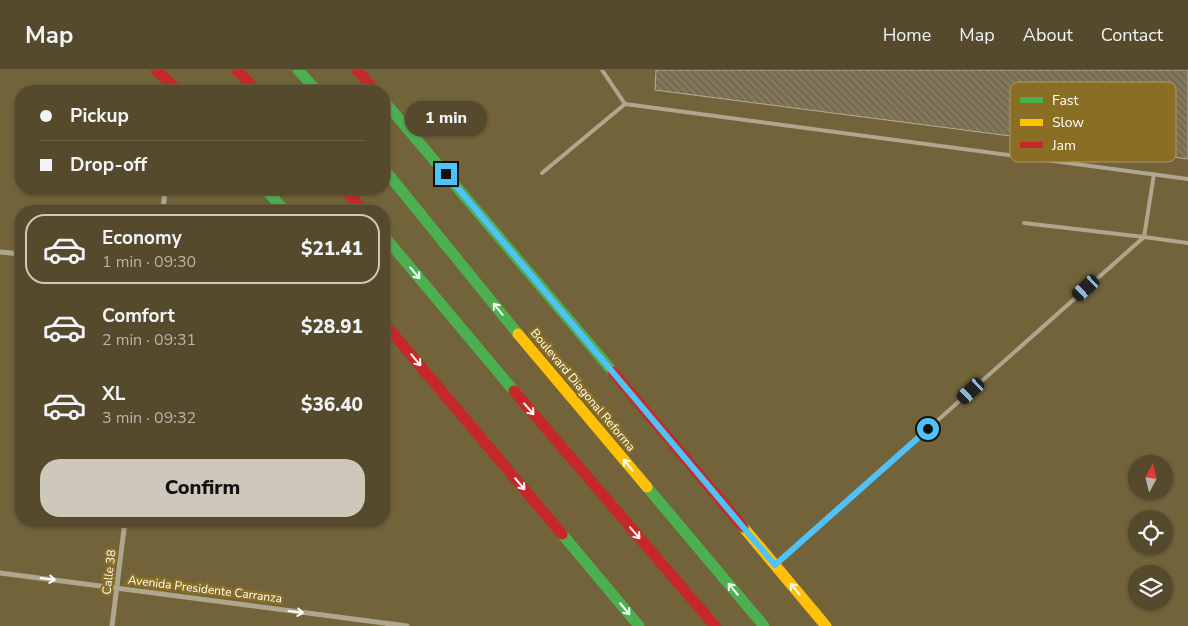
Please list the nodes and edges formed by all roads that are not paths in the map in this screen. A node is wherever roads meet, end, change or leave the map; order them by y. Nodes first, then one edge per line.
1 (156, 70) edge
2 (237, 70) edge
3 (298, 70) edge
4 (357, 70) edge
5 (602, 70) edge
6 (172, 85) edge
7 (251, 85) edge
8 (312, 85) edge
9 (370, 85) edge
10 (625, 104) junction
11 (390, 108) edge
12 (1010, 155) edge
13 (1063, 162) edge
14 (542, 173) dead end
15 (1154, 174) junction
16 (390, 176) edge
17 (1188, 179) edge
18 (270, 195) edge
19 (349, 195) edge
20 (280, 205) edge
21 (359, 205) edge
22 (1024, 223) dead end
23 (1144, 238) junction
24 (390, 243) edge
25 (1188, 244) edge
26 (0, 252) edge
27 (15, 253) edge
28 (390, 330) edge
29 (124, 527) edge
30 (775, 565) junction
31 (0, 573) edge
32 (117, 588) junction
33 (112, 626) edge
34 (407, 626) edge
35 (639, 626) edge
36 (715, 626) edge
37 (764, 626) edge
38 (826, 626) edge

1 - 6 main road
2 - 7 main road
3 - 8 main road
4 - 9 main road
5 - 10 lane
10 - 12 lane
10 - 14 lane
11 - 30 main road
13 - 15 lane
15 - 17 lane
15 - 23 lane
37 -> 16 main road, Boulevard Diagonal Reforma
18 - 20 main road
19 - 21 main road
22 - 23 lane
23 - 25 lane
23 - 30 lane
24 -> 36 main road
26 - 27 street
28 -> 35 main road
29 - 32 street, Calle 38
38 -> 30 main road
31 -> 32 street, Avenida Presidente Carranza
32 - 33 street, Calle 38
32 -> 34 street, Avenida Presidente Carranza

